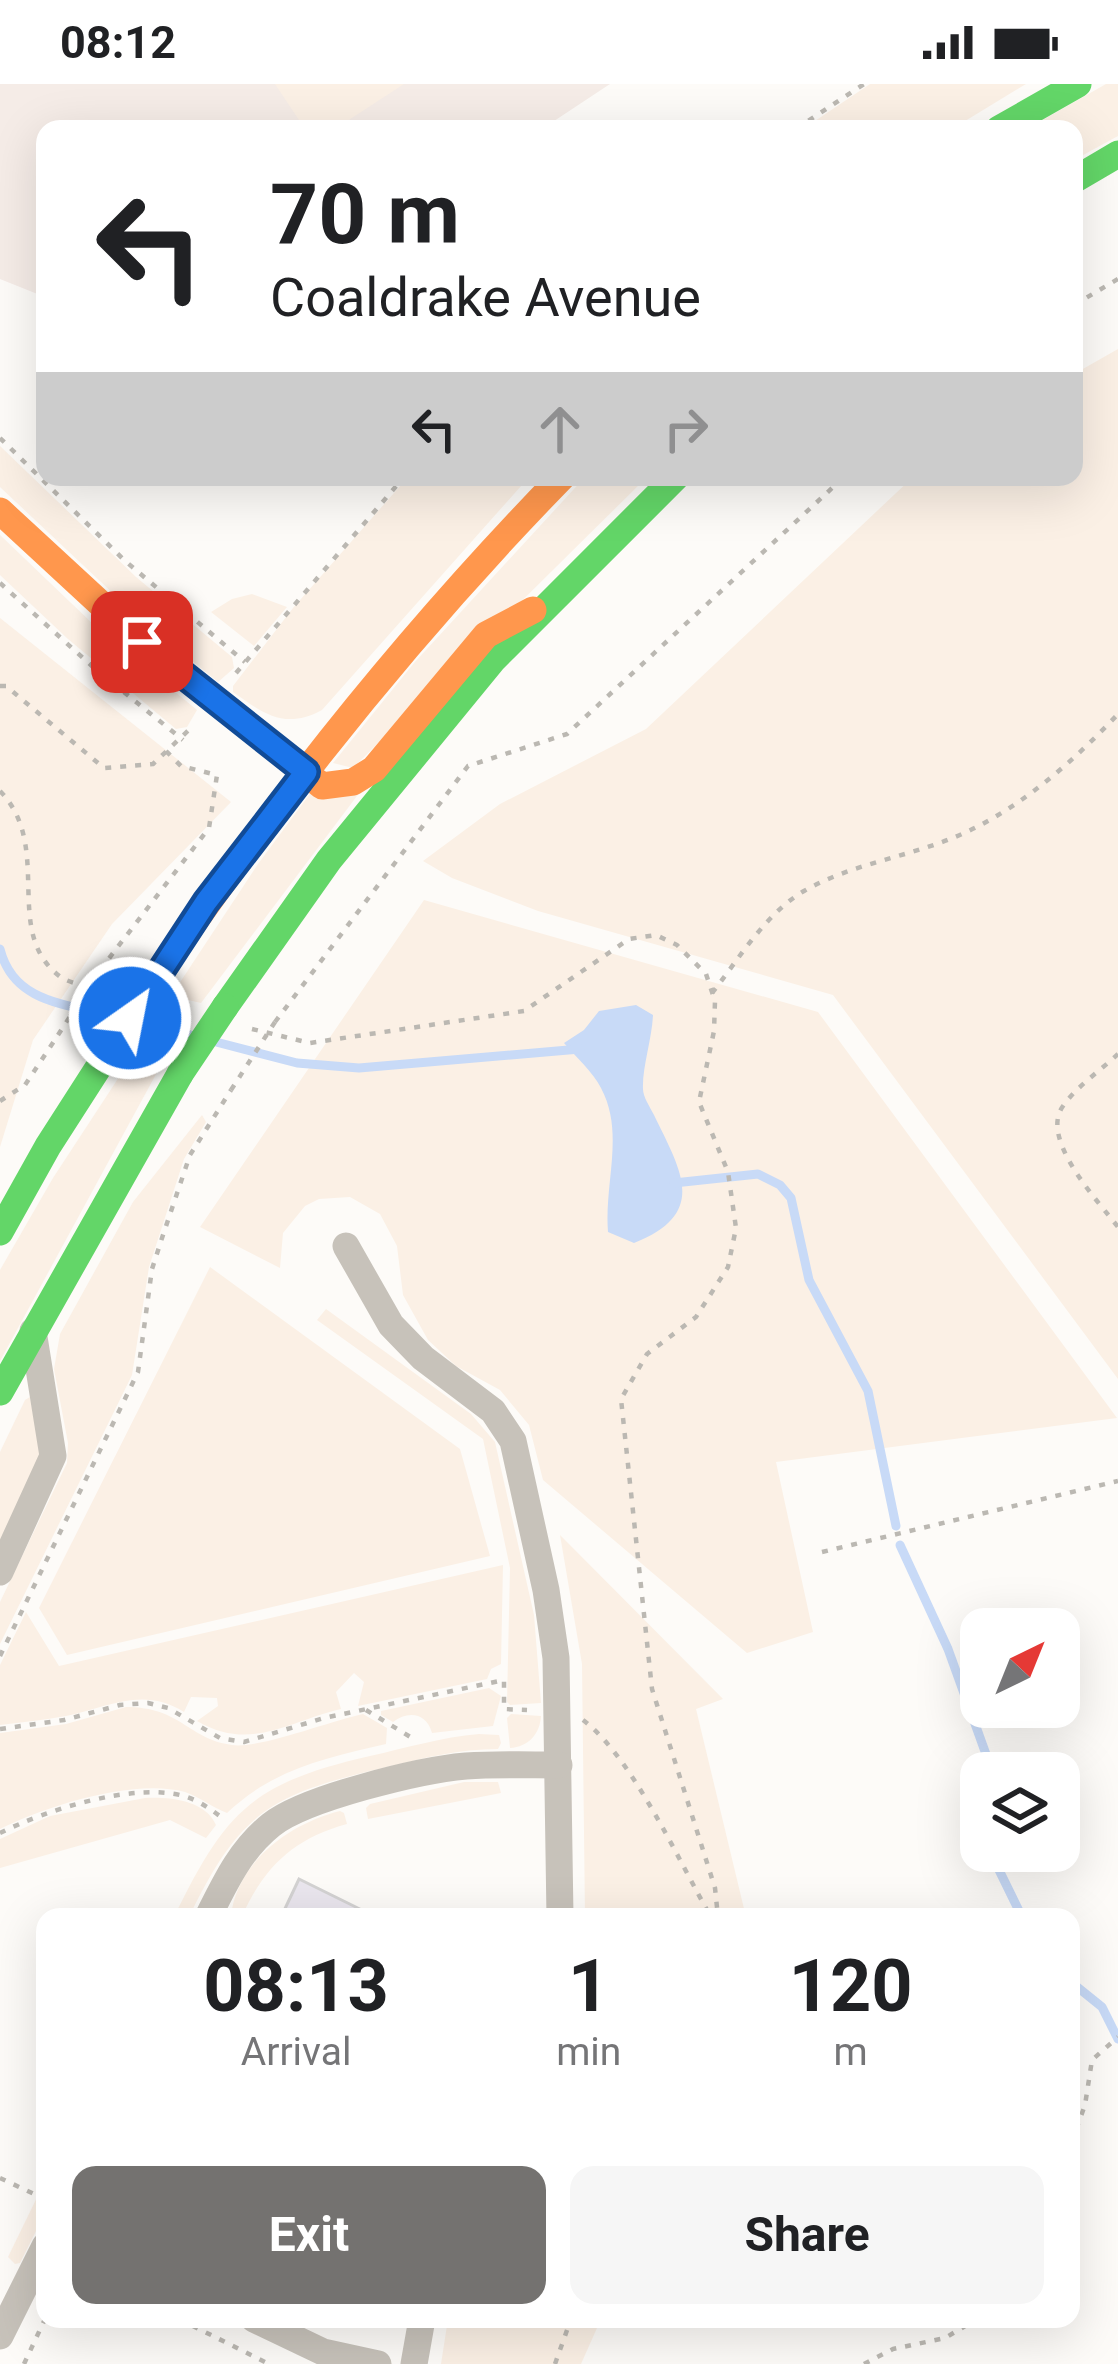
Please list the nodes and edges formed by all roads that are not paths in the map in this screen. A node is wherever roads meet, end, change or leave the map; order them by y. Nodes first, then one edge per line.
1 (1078, 84) edge
2 (1014, 120) edge
3 (1118, 154) edge
4 (1083, 175) edge
5 (554, 486) edge
6 (667, 486) edge
7 (0, 511) edge
8 (547, 603) junction
9 (306, 772) junction
10 (0, 1232) edge
11 (346, 1246) dead end
12 (33, 1331) junction
13 (0, 1392) edge
14 (0, 1572) edge
15 (560, 1765) junction
16 (213, 1908) edge
17 (560, 1908) edge
18 (36, 2264) edge
19 (273, 2328) edge
20 (420, 2328) edge
21 (0, 2336) edge
22 (378, 2364) edge
23 (414, 2364) edge

1 - 2 main road
3 - 4 main road
5 - 9 main road
6 - 8 main road
7 - 9 main road
8 - 9 main road
8 - 12 main road, bridge
9 - 10 main road, bridge
11 - 15 street
12 - 13 main road
12 - 14 street
15 - 16 street
15 - 17 street
18 - 21 street
19 - 22 street
20 - 23 street

